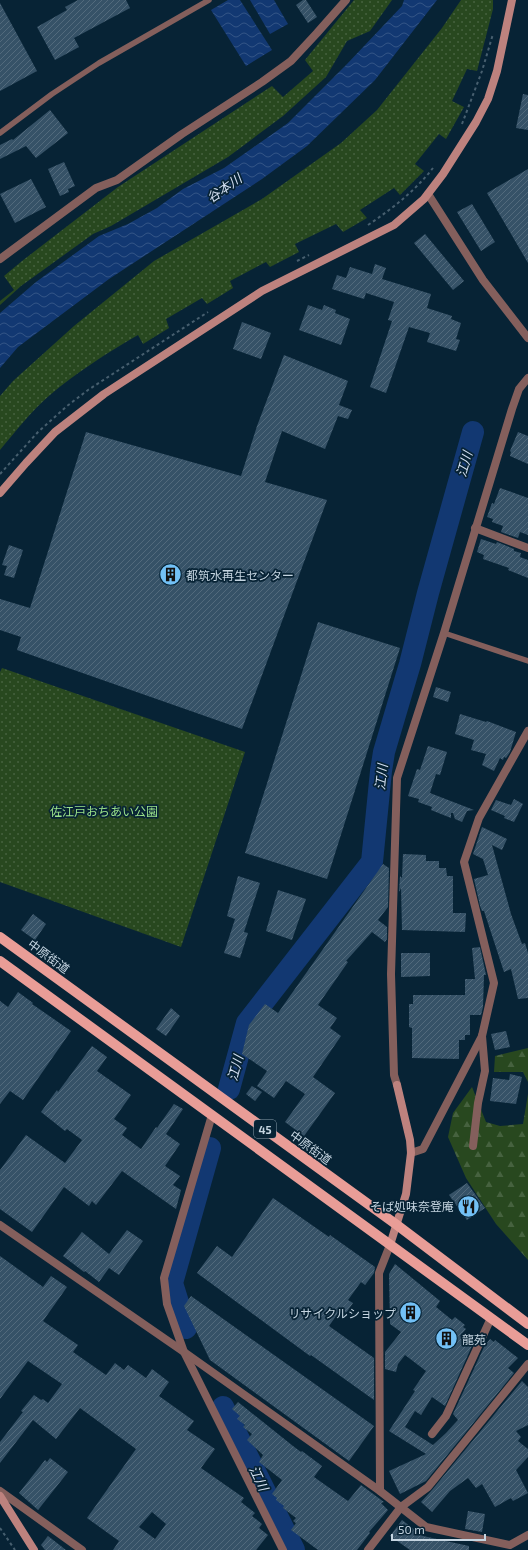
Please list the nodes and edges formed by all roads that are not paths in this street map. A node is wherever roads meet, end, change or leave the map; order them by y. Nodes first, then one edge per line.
1 (209, 0) edge
2 (346, 0) edge
3 (512, 0) edge
4 (0, 133) edge
5 (428, 194) junction
6 (0, 259) edge
7 (528, 338) edge
8 (528, 378) edge
9 (0, 493) edge
10 (476, 528) junction
11 (528, 548) edge
12 (444, 633) junction
13 (528, 661) edge
14 (528, 731) edge
15 (0, 937) edge
16 (0, 961) edge
17 (482, 1036) junction
18 (212, 1115) junction
19 (473, 1146) dead end
20 (411, 1154) junction
21 (0, 1225) edge
22 (397, 1225) junction
23 (390, 1244) junction
24 (491, 1318) junction
25 (528, 1324) edge
26 (528, 1345) edge
27 (184, 1352) junction
28 (528, 1364) edge
29 (432, 1434) dead end
30 (0, 1491) edge
31 (380, 1491) junction
32 (0, 1496) edge
33 (401, 1507) junction
34 (528, 1535) edge
35 (34, 1550) edge
36 (82, 1550) edge
37 (282, 1550) edge
38 (368, 1550) edge

1 - 4 lane
2 - 6 street
3 - 5 street
5 - 7 street
5 - 9 street
8 - 10 street
10 - 11 street
10 - 12 street
12 - 13 lane
12 - 20 street
14 - 17 street
15 - 22 main road, 中原街道 / 45
16 - 18 main road, 45
17 - 19 street
17 - 20 street
18 - 23 main road, 45
18 - 27 street
20 - 22 street
21 - 27 street
22 - 23 street
22 - 25 main road, 中原街道 / 45
23 - 24 main road, 45
23 - 31 street
24 - 26 main road, 45
24 - 29 street
27 - 31 street
27 - 37 street
28 - 33 street
30 - 36 street
31 - 33 street
32 - 35 street
33 - 34 street
33 - 38 street

